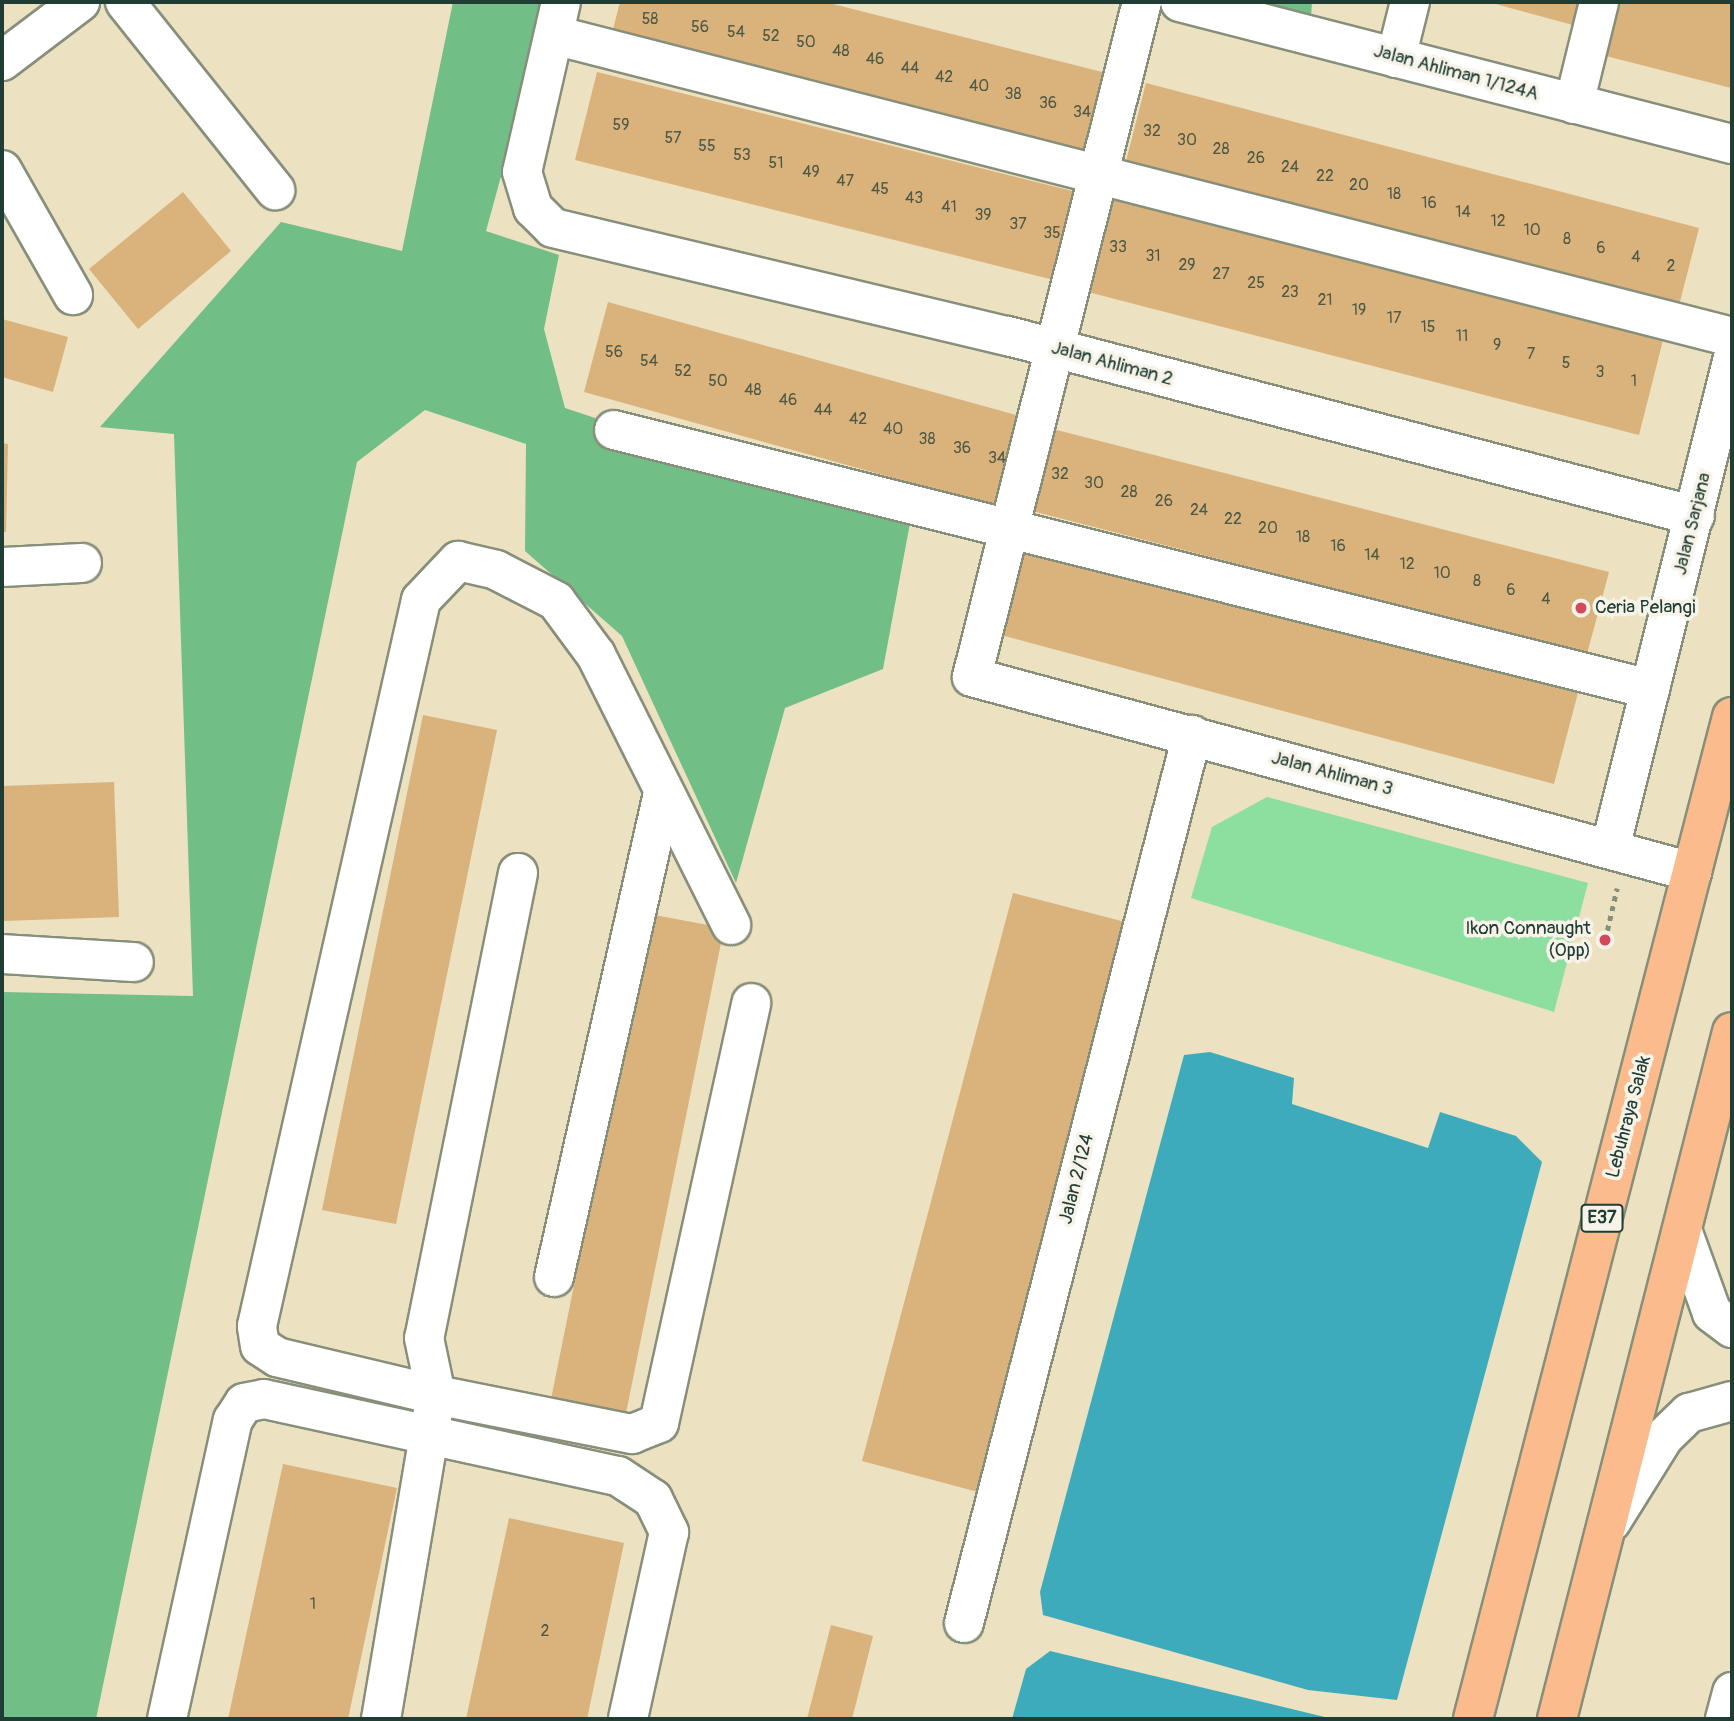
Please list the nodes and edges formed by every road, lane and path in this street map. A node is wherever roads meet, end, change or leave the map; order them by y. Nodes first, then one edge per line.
1 (80, 2) edge
2 (125, 2) edge
3 (1142, 2) edge
4 (1181, 2) edge
5 (1410, 2) edge
6 (1599, 2) edge
7 (558, 19) edge
8 (1396, 58) junction
9 (2, 61) edge
10 (1574, 104) junction
11 (1732, 144) edge
12 (2, 170) edge
13 (1098, 171) junction
14 (275, 190) dead end
15 (73, 295) dead end
16 (1732, 337) edge
17 (1055, 349) junction
18 (1732, 360) edge
19 (614, 430) dead end
20 (1695, 516) junction
21 (1008, 525) junction
22 (82, 563) dead end
23 (2, 567) edge
24 (1650, 689) junction
25 (1732, 718) edge
26 (1192, 735) junction
27 (662, 796) junction
28 (1618, 852) junction
29 (1692, 872) junction
30 (518, 873) dead end
31 (732, 925) dead end
32 (1605, 940) dead end
33 (2, 954) edge
34 (134, 962) dead end
35 (751, 1003) dead end
36 (1732, 1032) edge
37 (1682, 1230) junction
38 (554, 1277) dead end
39 (1732, 1328) edge
40 (436, 1395) junction
41 (1732, 1401) edge
42 (431, 1435) junction
43 (1605, 1531) junction
44 (964, 1623) dead end
45 (1732, 1692) edge
46 (167, 1719) edge
47 (381, 1719) edge
48 (628, 1719) edge
49 (1473, 1719) edge
50 (1557, 1719) edge
51 (1725, 1719) edge

1 - 9 street
2 - 14 street
3 - 13 street
4 - 8 street, Jalan Ahliman 1/124A
5 - 8 street
6 - 10 street
7 - 13 street
7 - 17 street, Jalan Ahliman 2
8 - 10 street, Jalan Ahliman 1/124A
10 - 11 street, Jalan Ahliman 1/124A
12 - 15 street
13 - 16 street
13 - 17 street
17 - 20 street, Jalan Ahliman 2
17 - 21 street
18 - 20 street, Jalan Sarjana
19 - 21 street
20 - 24 street, Jalan Sarjana
21 - 24 street
21 - 26 street, Jalan Ahliman 3
22 - 23 street
24 - 28 street, Jalan Sarjana
25 - 29 highway, Lebuhraya Salak / E37
26 - 28 street, Jalan Ahliman 3
26 - 44 street, Jalan 2/124
27 - 31 street
27 - 38 street
27 - 40 street
28 - 29 street, Jalan Ahliman 3
28 - 32 path
29 - 49 highway, Lebuhraya Salak / E37
30 - 40 street
33 - 34 street
35 - 40 street
36 - 37 highway
37 - 39 street
37 - 43 highway
40 - 42 street
41 - 43 street
42 - 46 street
42 - 47 street
42 - 48 street
43 - 50 highway
45 - 51 street

